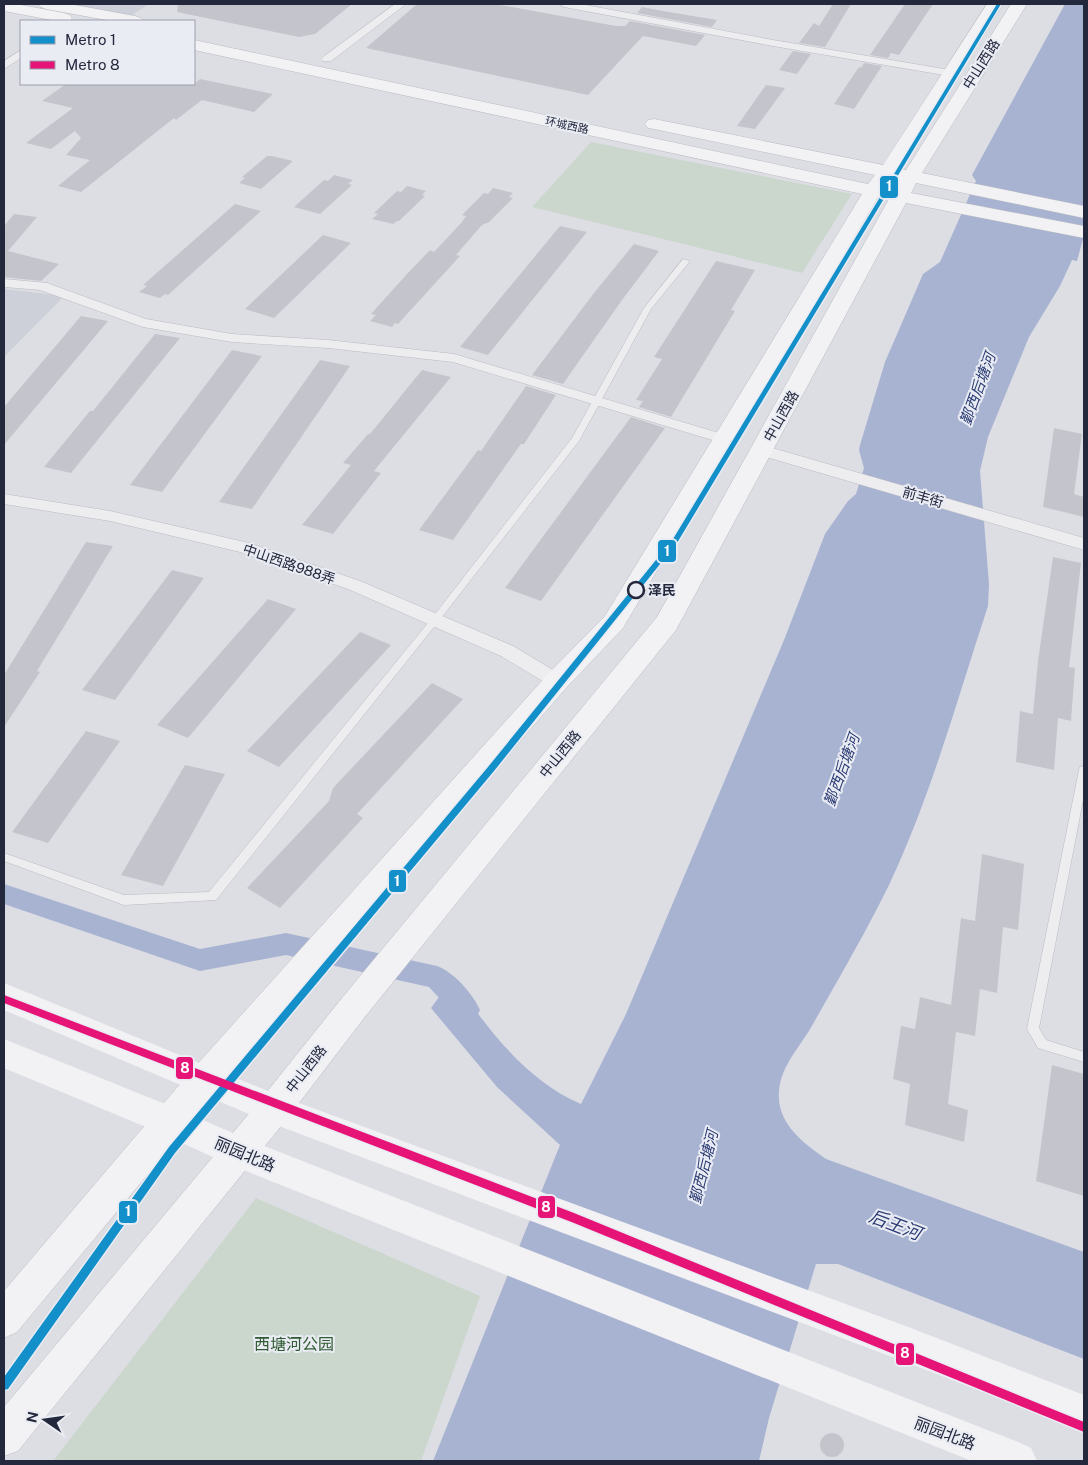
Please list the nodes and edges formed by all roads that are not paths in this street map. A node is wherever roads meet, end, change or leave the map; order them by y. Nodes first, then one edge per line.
1 (46, 4) edge
2 (386, 4) edge
3 (401, 4) edge
4 (564, 4) edge
5 (995, 4) edge
6 (1019, 4) edge
7 (4, 6) edge
8 (68, 20) edge
9 (130, 20) edge
10 (195, 33) edge
11 (195, 45) edge
12 (20, 54) edge
13 (322, 58) junction
14 (4, 66) edge
15 (950, 73) junction
16 (492, 92) dead end
17 (636, 121) dead end
18 (888, 171) junction
19 (906, 186) junction
20 (873, 190) junction
21 (1084, 212) edge
22 (1084, 232) edge
23 (686, 261) dead end
24 (4, 283) edge
25 (597, 401) junction
26 (724, 438) junction
27 (762, 450) junction
28 (4, 499) edge
29 (1084, 544) edge
30 (435, 620) junction
31 (557, 681) junction
32 (1084, 770) edge
33 (4, 857) edge
34 (4, 996) edge
35 (4, 1053) edge
36 (1084, 1057) edge
37 (204, 1080) junction
38 (274, 1109) junction
39 (169, 1121) junction
40 (238, 1152) junction
41 (4, 1319) edge
42 (1084, 1413) edge
43 (4, 1437) edge
44 (1018, 1461) edge

1 - 9 main road
2 - 13 street
3 - 13 street
4 - 15 street
5 - 15 main road, 中山西路
6 - 19 main road, 中山西路
7 - 8 main road
10 - 13 main road
11 - 20 main road, 环城西路
12 - 14 street
13 - 16 main road
15 - 18 main road, 中山西路
17 - 18 main road, 环城西路
18 - 19 main road, 环城西路
18 - 20 main road, 中山西路
19 - 20 main road, 环城西路
19 - 21 main road, 环城西路
19 - 22 main road, 环城西路
19 - 27 main road, 中山西路
20 - 26 main road, 中山西路
23 - 25 lane
24 - 25 street
25 - 26 street
25 - 30 lane
26 - 31 main road, 中山西路
27 - 29 street, 前丰街
27 - 38 main road, 中山西路
28 - 30 street, 中山西路988弄
30 - 31 street, 中山西路988弄
30 - 33 lane
31 - 37 main road, 中山西路
32 - 36 lane
34 - 37 main road
35 - 39 main road, 丽园北路
37 - 38 main road
37 - 39 main road, 中山西路
38 - 40 main road, 中山西路
38 - 42 main road
39 - 40 main road, 丽园北路
39 - 41 main road, 中山西路
40 - 43 main road, 中山西路
40 - 44 main road, 丽园北路

